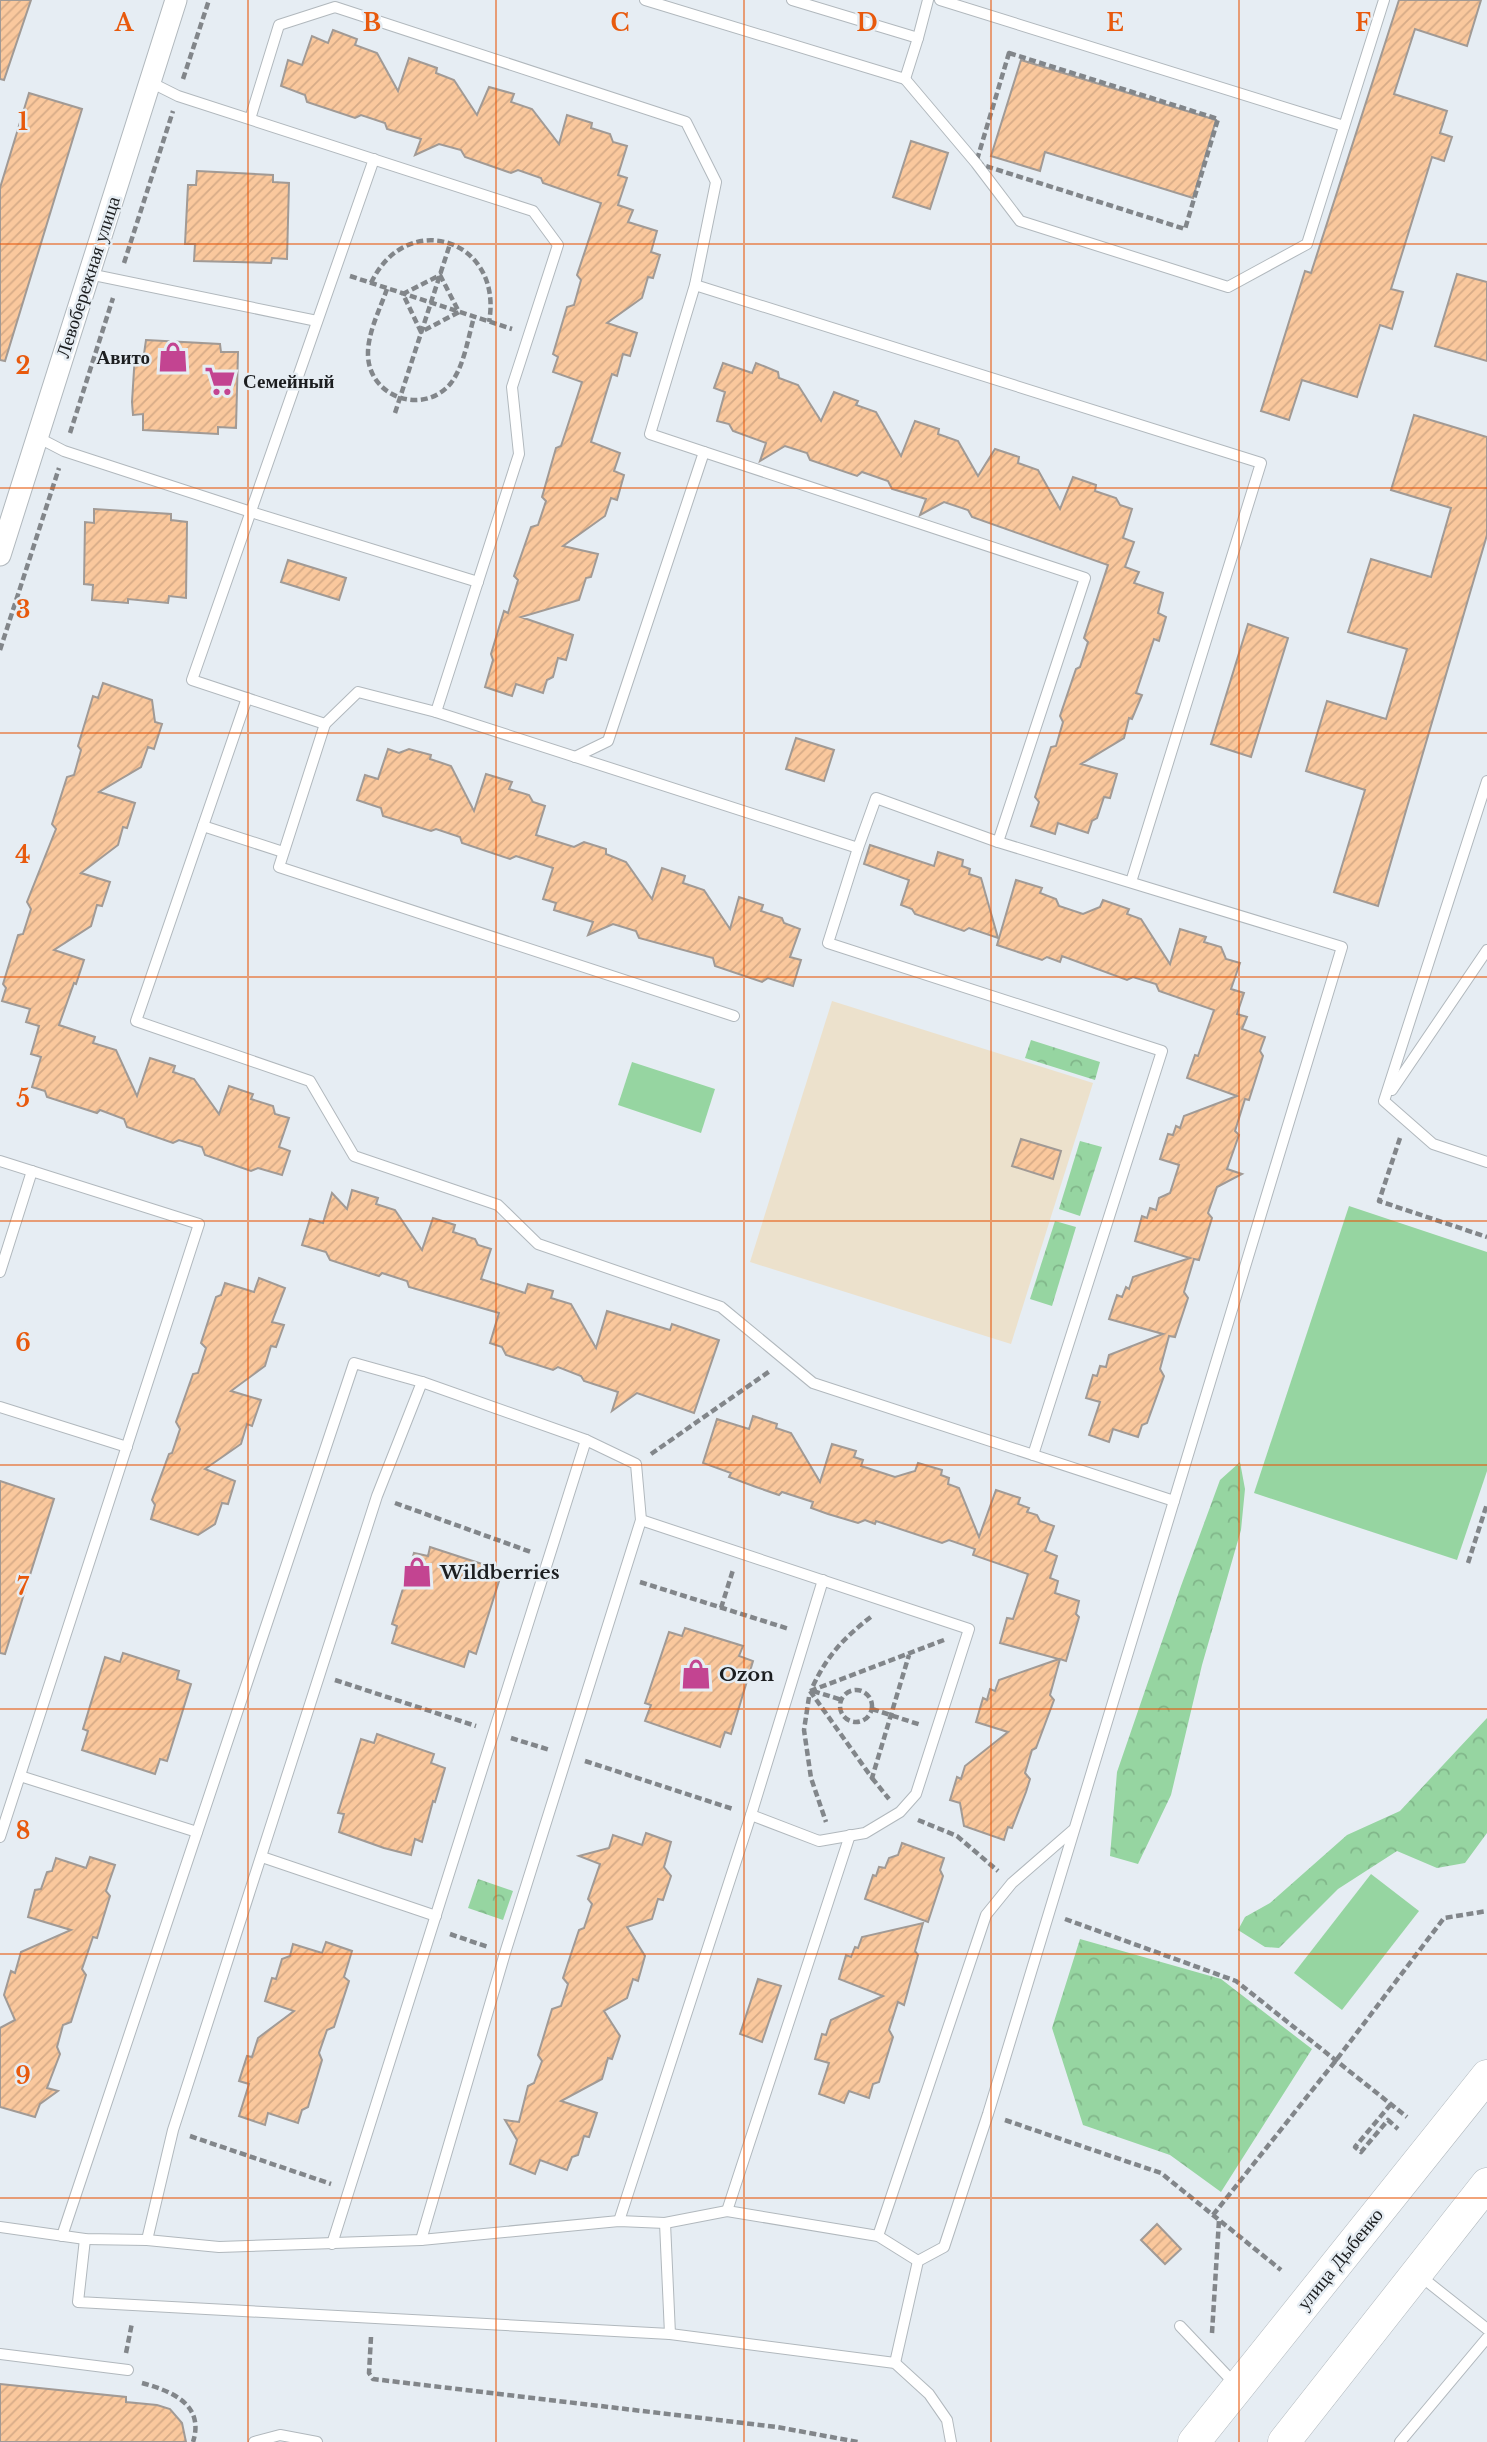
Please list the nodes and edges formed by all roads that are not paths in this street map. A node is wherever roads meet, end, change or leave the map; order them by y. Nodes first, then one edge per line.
1 (176, 0) edge
2 (645, 0) edge
3 (792, 0) edge
4 (928, 0) edge
5 (940, 0) edge
6 (1384, 0) edge
7 (918, 38) junction
8 (905, 79) junction
9 (150, 82) junction
10 (250, 120) junction
11 (1344, 126) junction
12 (374, 159) junction
13 (89, 274) junction
14 (695, 285) junction
15 (317, 321) junction
16 (37, 437) junction
17 (704, 452) junction
18 (251, 512) junction
19 (0, 555) edge
20 (478, 582) junction
21 (247, 698) junction
22 (436, 712) junction
23 (325, 724) junction
24 (575, 757) junction
25 (1487, 781) edge
26 (1482, 808) edge
27 (203, 826) junction
28 (998, 842) junction
29 (858, 848) junction
30 (283, 852) junction
31 (1131, 882) junction
32 (1487, 950) edge
33 (734, 1016) dead end
34 (1384, 1101) junction
35 (0, 1161) edge
36 (1487, 1162) edge
37 (32, 1171) junction
38 (0, 1272) edge
39 (422, 1382) junction
40 (0, 1407) edge
41 (586, 1440) junction
42 (127, 1447) junction
43 (1033, 1455) junction
44 (1174, 1501) junction
45 (641, 1520) junction
46 (822, 1580) junction
47 (20, 1776) junction
48 (751, 1815) junction
49 (1073, 1830) junction
50 (197, 1832) junction
51 (850, 1835) junction
52 (0, 1837) edge
53 (262, 1857) junction
54 (436, 1916) junction
55 (1487, 2076) edge
56 (1487, 2184) edge
57 (727, 2211) junction
58 (619, 2221) junction
59 (665, 2223) junction
60 (0, 2227) edge
61 (62, 2236) junction
62 (878, 2236) junction
63 (85, 2239) junction
64 (147, 2240) junction
65 (421, 2240) junction
66 (332, 2245) junction
67 (918, 2262) junction
68 (1416, 2273) junction
69 (1180, 2326) dead end
70 (1487, 2329) edge
71 (670, 2334) junction
72 (1487, 2337) edge
73 (0, 2354) edge
74 (895, 2363) junction
75 (128, 2370) road end
76 (1238, 2387) junction
77 (254, 2442) edge
78 (317, 2442) edge
79 (951, 2442) edge
80 (1194, 2442) edge
81 (1284, 2442) edge
82 (1400, 2442) edge

1 - 9 street, Левобережная улица
2 - 8 lane
3 - 7 lane
4 - 7 lane
5 - 11 lane
6 - 11 lane
7 - 8 lane
8 - 11 lane
9 - 10 lane
9 - 13 street, Левобережная улица
10 - 12 lane
10 - 14 lane
12 - 15 lane
12 - 20 lane
13 - 15 lane
13 - 16 street, Левобережная улица
14 - 17 lane
14 - 31 lane
15 - 18 lane
16 - 18 lane
16 - 19 street, Левобережная улица
17 - 24 lane
17 - 28 lane
18 - 20 lane
18 - 21 lane
20 - 22 lane
21 - 23 lane
21 - 27 lane
22 - 23 lane
22 - 24 lane
23 - 30 lane
24 - 29 lane
25 - 26 lane
26 - 34 lane
27 - 30 lane
27 - 43 lane
28 - 29 lane
28 - 31 lane
29 - 43 lane
30 - 33 lane
31 - 44 lane
32 - 34 lane
34 - 36 lane
35 - 37 lane
37 - 38 lane
37 - 42 lane
39 - 41 lane
39 - 50 lane
39 - 53 lane
40 - 42 lane
41 - 45 lane
41 - 54 lane
42 - 47 lane
43 - 44 lane
44 - 49 lane
45 - 46 lane
45 - 65 lane
46 - 48 lane
46 - 51 lane
47 - 50 lane
47 - 52 lane
48 - 51 lane
48 - 58 lane
49 - 62 lane
49 - 67 lane
50 - 61 lane
51 - 57 lane
53 - 54 lane
53 - 64 lane
54 - 66 lane
55 - 76 main road, улица Дыбенко
56 - 68 main road
57 - 59 lane
57 - 62 lane
58 - 59 lane
58 - 65 lane
59 - 71 lane
60 - 61 lane
61 - 63 lane
62 - 67 lane
63 - 64 lane
63 - 71 lane
64 - 66 lane
65 - 66 lane
67 - 74 lane
68 - 70 lane
68 - 81 main road
69 - 76 lane
71 - 74 lane
72 - 82 lane
73 - 75 lane
74 - 79 lane
76 - 80 main road, улица Дыбенко
77 - 78 lane

